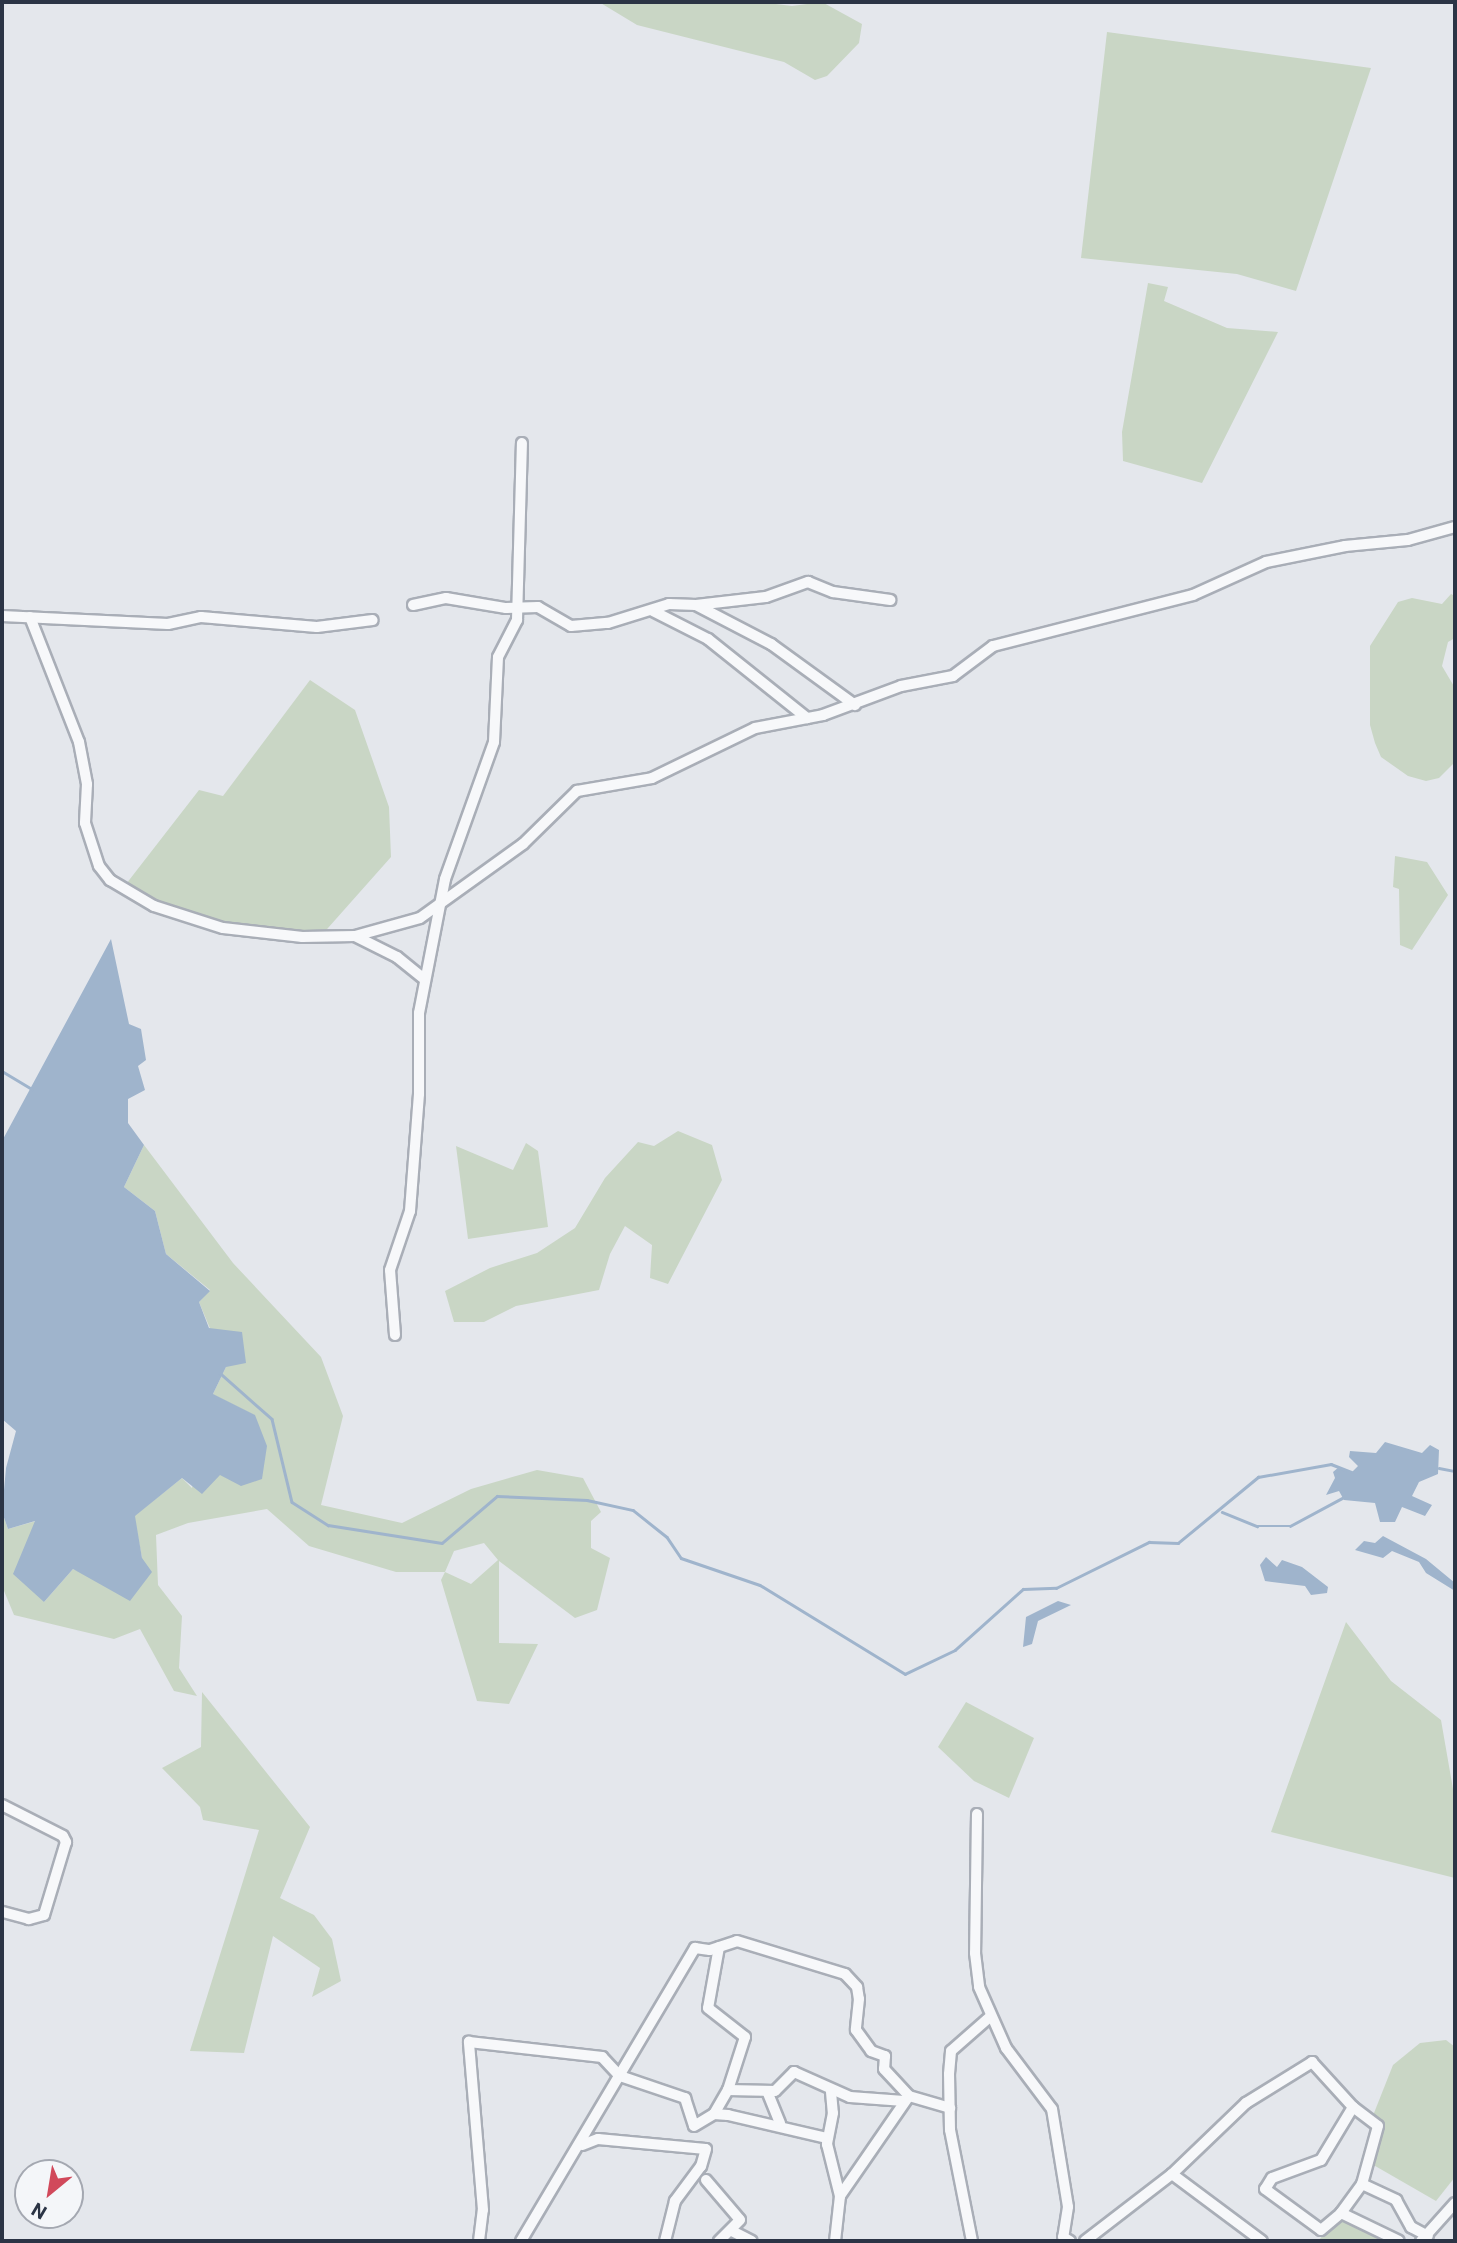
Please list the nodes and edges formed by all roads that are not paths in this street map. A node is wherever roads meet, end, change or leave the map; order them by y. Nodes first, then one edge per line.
1 (523, 443) dead end
2 (1455, 527) edge
3 (890, 600) dead end
4 (696, 605) junction
5 (413, 606) dead end
6 (519, 608) junction
7 (653, 611) junction
8 (2, 616) edge
9 (30, 617) junction
10 (373, 620) dead end
11 (855, 705) junction
12 (807, 718) junction
13 (439, 905) junction
14 (355, 936) junction
15 (425, 980) junction
16 (395, 1335) dead end
17 (2, 1805) edge
18 (977, 1814) dead end
19 (2, 1912) edge
20 (719, 1947) junction
21 (991, 2016) junction
22 (620, 2076) junction
23 (728, 2090) junction
24 (767, 2091) junction
25 (831, 2092) junction
26 (906, 2098) junction
27 (1353, 2107) junction
28 (950, 2108) junction
29 (714, 2114) junction
30 (780, 2124) junction
31 (827, 2138) junction
32 (582, 2145) junction
33 (1171, 2174) junction
34 (706, 2180) dead end
35 (1362, 2184) junction
36 (840, 2196) junction
37 (1455, 2203) edge
38 (1341, 2213) junction
39 (733, 2231) junction
40 (1424, 2239) edge
41 (479, 2241) edge
42 (521, 2241) edge
43 (665, 2241) edge
44 (719, 2241) edge
45 (752, 2241) edge
46 (835, 2241) edge
47 (972, 2241) edge
48 (1070, 2241) edge
49 (1085, 2241) edge
50 (1262, 2241) edge
51 (1399, 2241) edge

1 - 6 street
2 - 11 street
3 - 4 street
4 - 7 street
4 - 11 street
5 - 6 street
6 - 7 street
6 - 13 street
7 - 12 street
8 - 9 street
9 - 10 street
9 - 14 street
11 - 12 street
12 - 13 street
13 - 14 street
13 - 15 street
14 - 15 street
15 - 16 street
17 - 19 street
18 - 21 street
20 - 22 street
20 - 23 street
20 - 26 street
21 - 28 street
21 - 48 street
22 - 29 street
22 - 32 street
22 - 41 street
23 - 24 street
23 - 29 street
24 - 25 street
24 - 30 street
25 - 26 street
25 - 31 street
26 - 28 street
26 - 36 street
27 - 33 street
27 - 35 street
27 - 38 street
28 - 47 street
29 - 30 street
30 - 31 street
31 - 36 street
32 - 42 street
32 - 43 street
33 - 49 street
33 - 50 street
34 - 39 street
35 - 38 street
35 - 40 street
36 - 46 street
37 - 40 street
38 - 51 street
39 - 44 street
39 - 45 street

